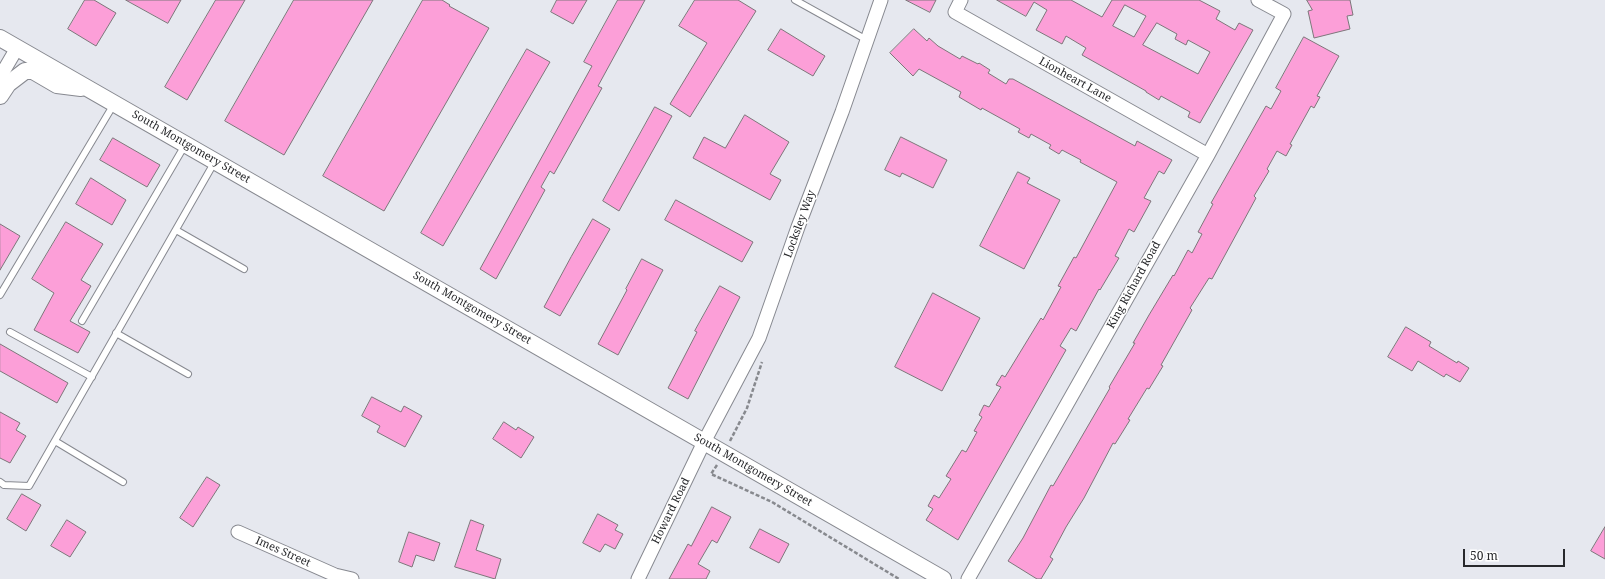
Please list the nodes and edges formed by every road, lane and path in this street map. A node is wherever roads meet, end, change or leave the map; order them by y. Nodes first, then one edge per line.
1 (795, 0) edge
2 (881, 0) edge
3 (961, 0) edge
4 (1258, 0) edge
5 (0, 38) edge
6 (867, 40) junction
7 (18, 48) junction
8 (0, 77) edge
9 (89, 88) junction
10 (0, 96) edge
11 (115, 103) junction
12 (186, 144) junction
13 (1208, 155) junction
14 (215, 161) junction
15 (176, 230) junction
16 (244, 268) dead end
17 (0, 295) edge
18 (82, 322) dead end
19 (10, 332) dead end
20 (116, 333) junction
21 (763, 361) dead end
22 (188, 374) dead end
23 (92, 377) junction
24 (735, 433) dead end
25 (55, 441) junction
26 (704, 442) junction
27 (711, 474) dead end
28 (0, 482) edge
29 (123, 482) dead end
30 (238, 532) dead end
31 (352, 579) edge
32 (638, 579) edge
33 (899, 579) edge
34 (943, 579) edge
35 (968, 579) edge

1 - 6 lane
2 - 6 street, Locksley Way
3 - 13 street, Lionheart Lane
4 - 13 street, King Richard Road
5 - 7 street, South Montgomery Street
6 - 26 street, Locksley Way
7 - 8 street
7 - 9 street, South Montgomery Street
9 - 10 street
9 - 11 street, South Montgomery Street
11 - 12 street, South Montgomery Street
11 - 17 lane
12 - 14 street, South Montgomery Street
12 - 18 lane
13 - 35 street, King Richard Road
14 - 15 lane
14 - 26 street, South Montgomery Street
15 - 16 lane
15 - 20 lane
19 - 23 lane
20 - 22 lane
20 - 23 lane
21 - 24 path
23 - 25 lane
25 - 28 lane
25 - 29 lane
26 - 32 street, Howard Road
26 - 34 street, South Montgomery Street
27 - 33 path
30 - 31 street, Imes Street

